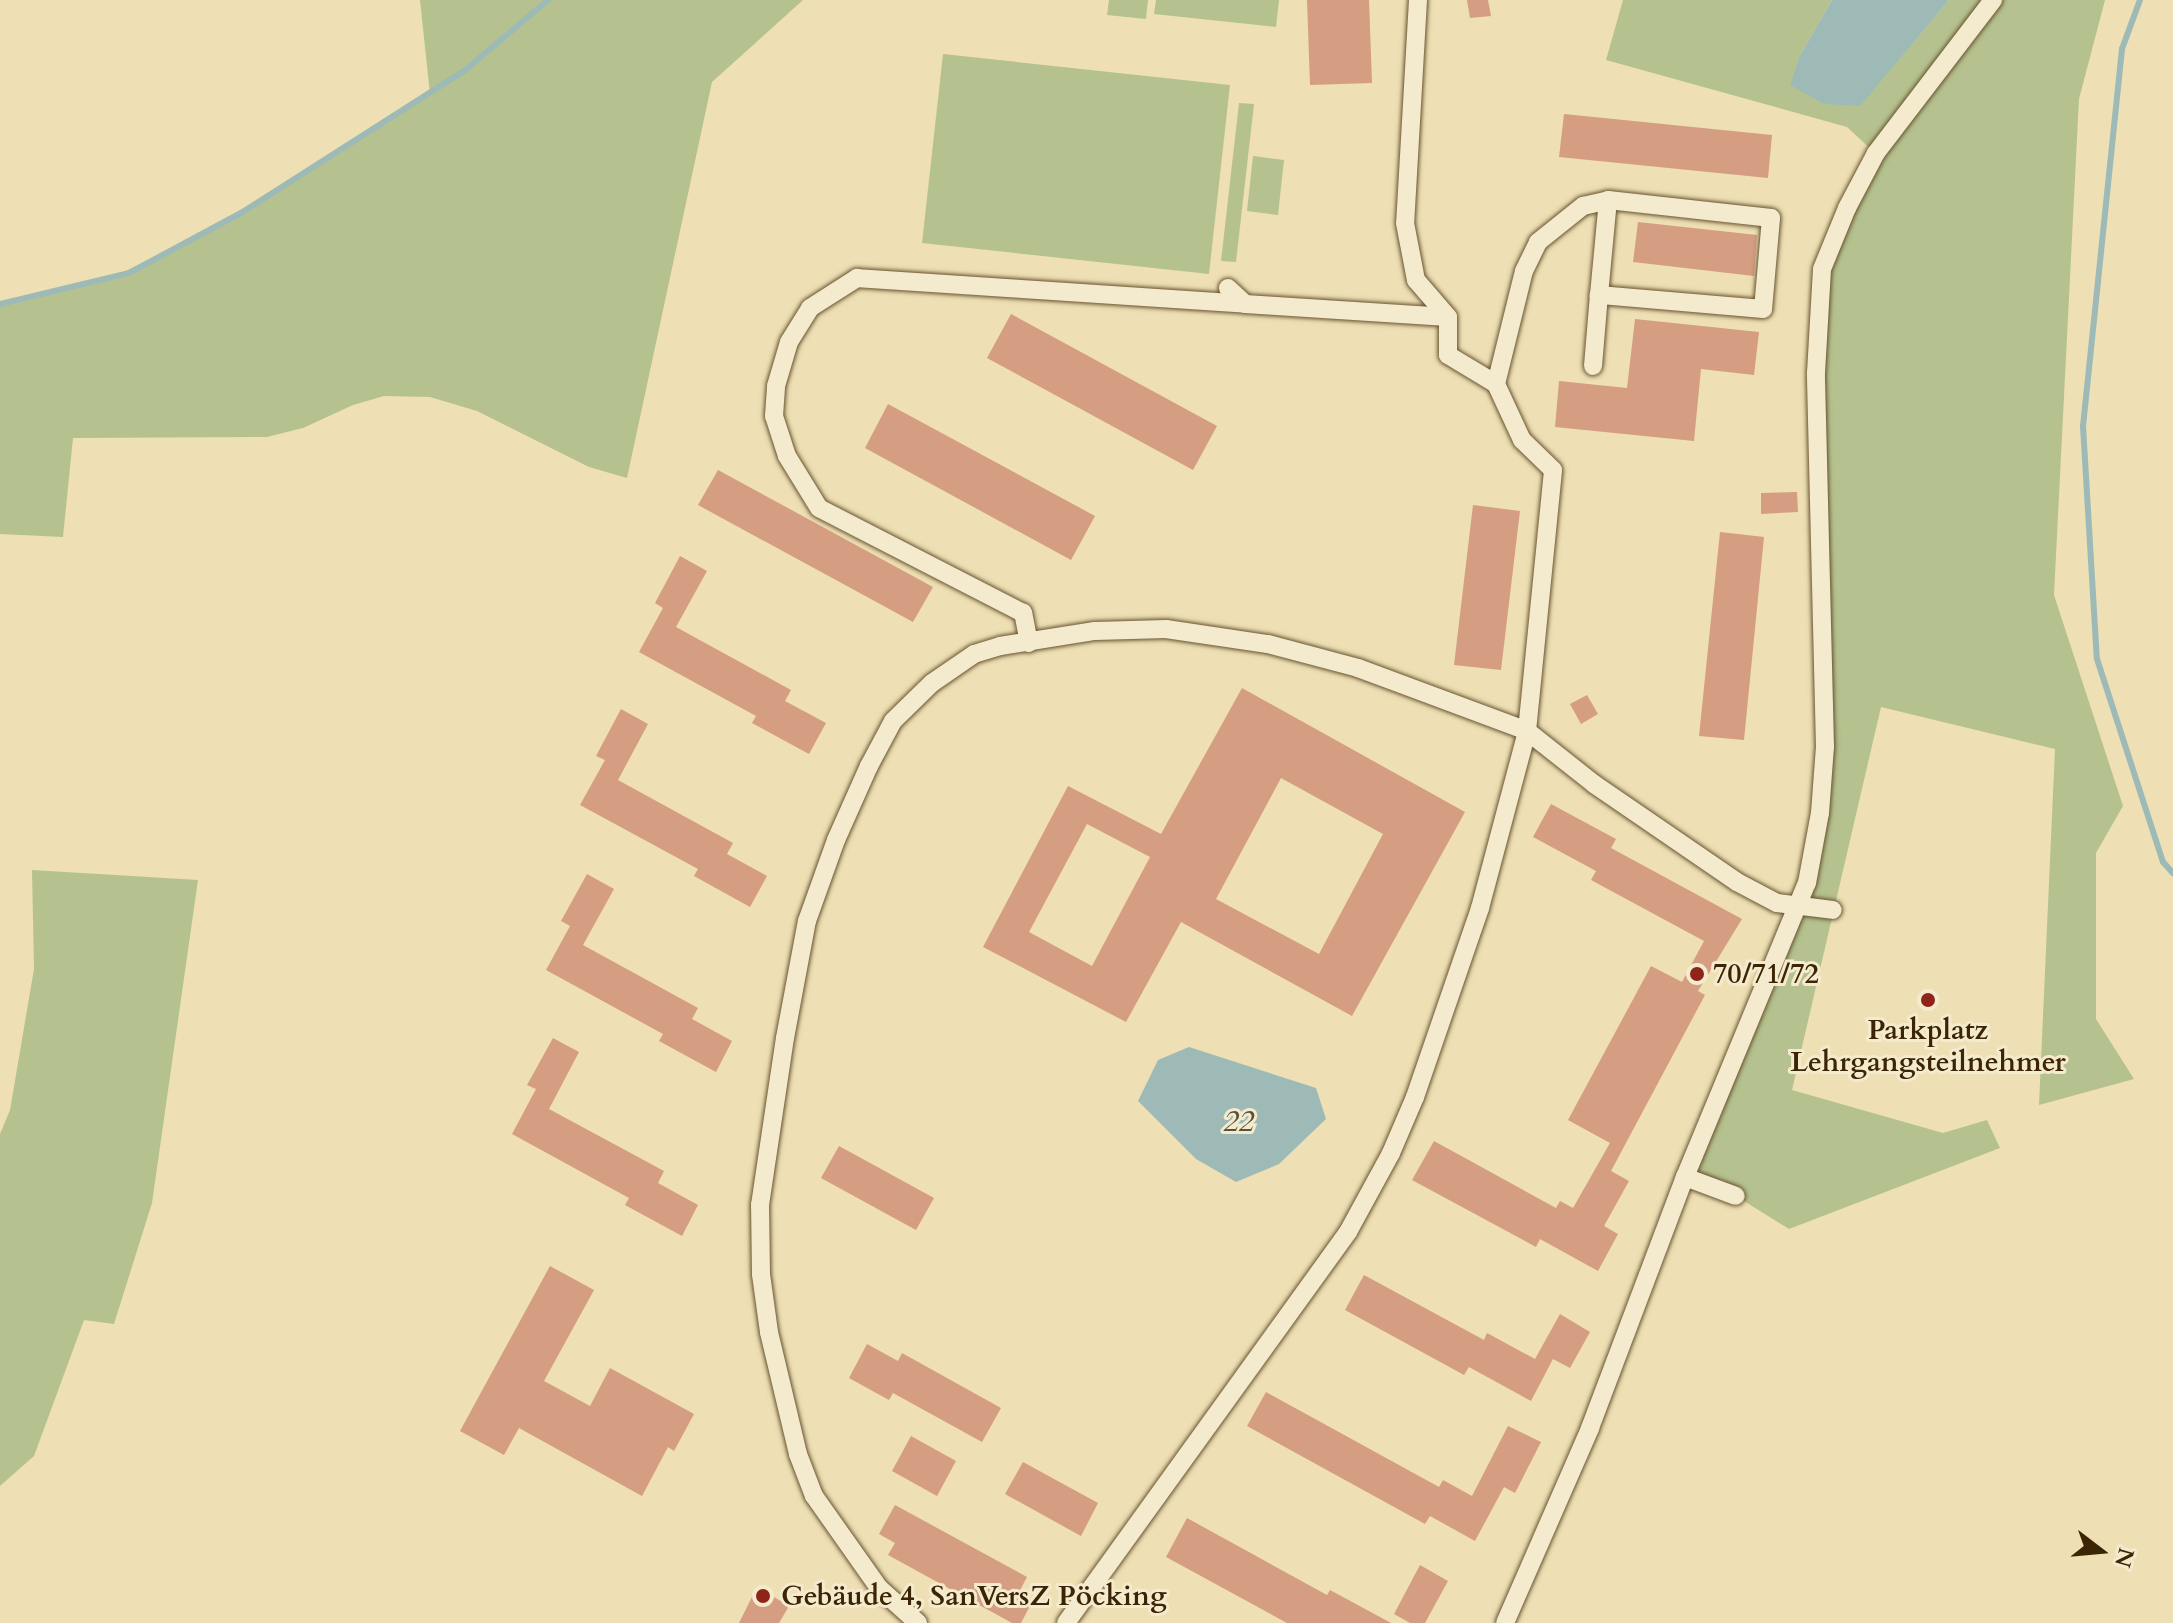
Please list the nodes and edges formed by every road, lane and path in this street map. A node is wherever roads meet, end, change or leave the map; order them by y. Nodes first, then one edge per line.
1 (1418, 0) edge
2 (1993, 0) edge
3 (1608, 200) junction
4 (1228, 288) dead end
5 (1599, 295) junction
6 (1245, 304) junction
7 (1448, 317) junction
8 (1593, 366) dead end
9 (1496, 384) junction
10 (1029, 643) junction
11 (1527, 731) junction
12 (1796, 907) junction
13 (1833, 910) dead end
14 (1685, 1177) junction
15 (1736, 1196) dead end
16 (918, 1623) edge
17 (1066, 1623) edge
18 (1505, 1623) edge

1 - 7 street
2 - 12 street
3 - 5 street
3 - 5 street
3 - 9 street
4 - 6 street
5 - 8 street
6 - 7 street
6 - 10 street
7 - 9 street
9 - 11 street
10 - 11 street
10 - 16 street
11 - 12 street
11 - 17 street
12 - 13 street
12 - 14 street
14 - 15 street
14 - 18 street

